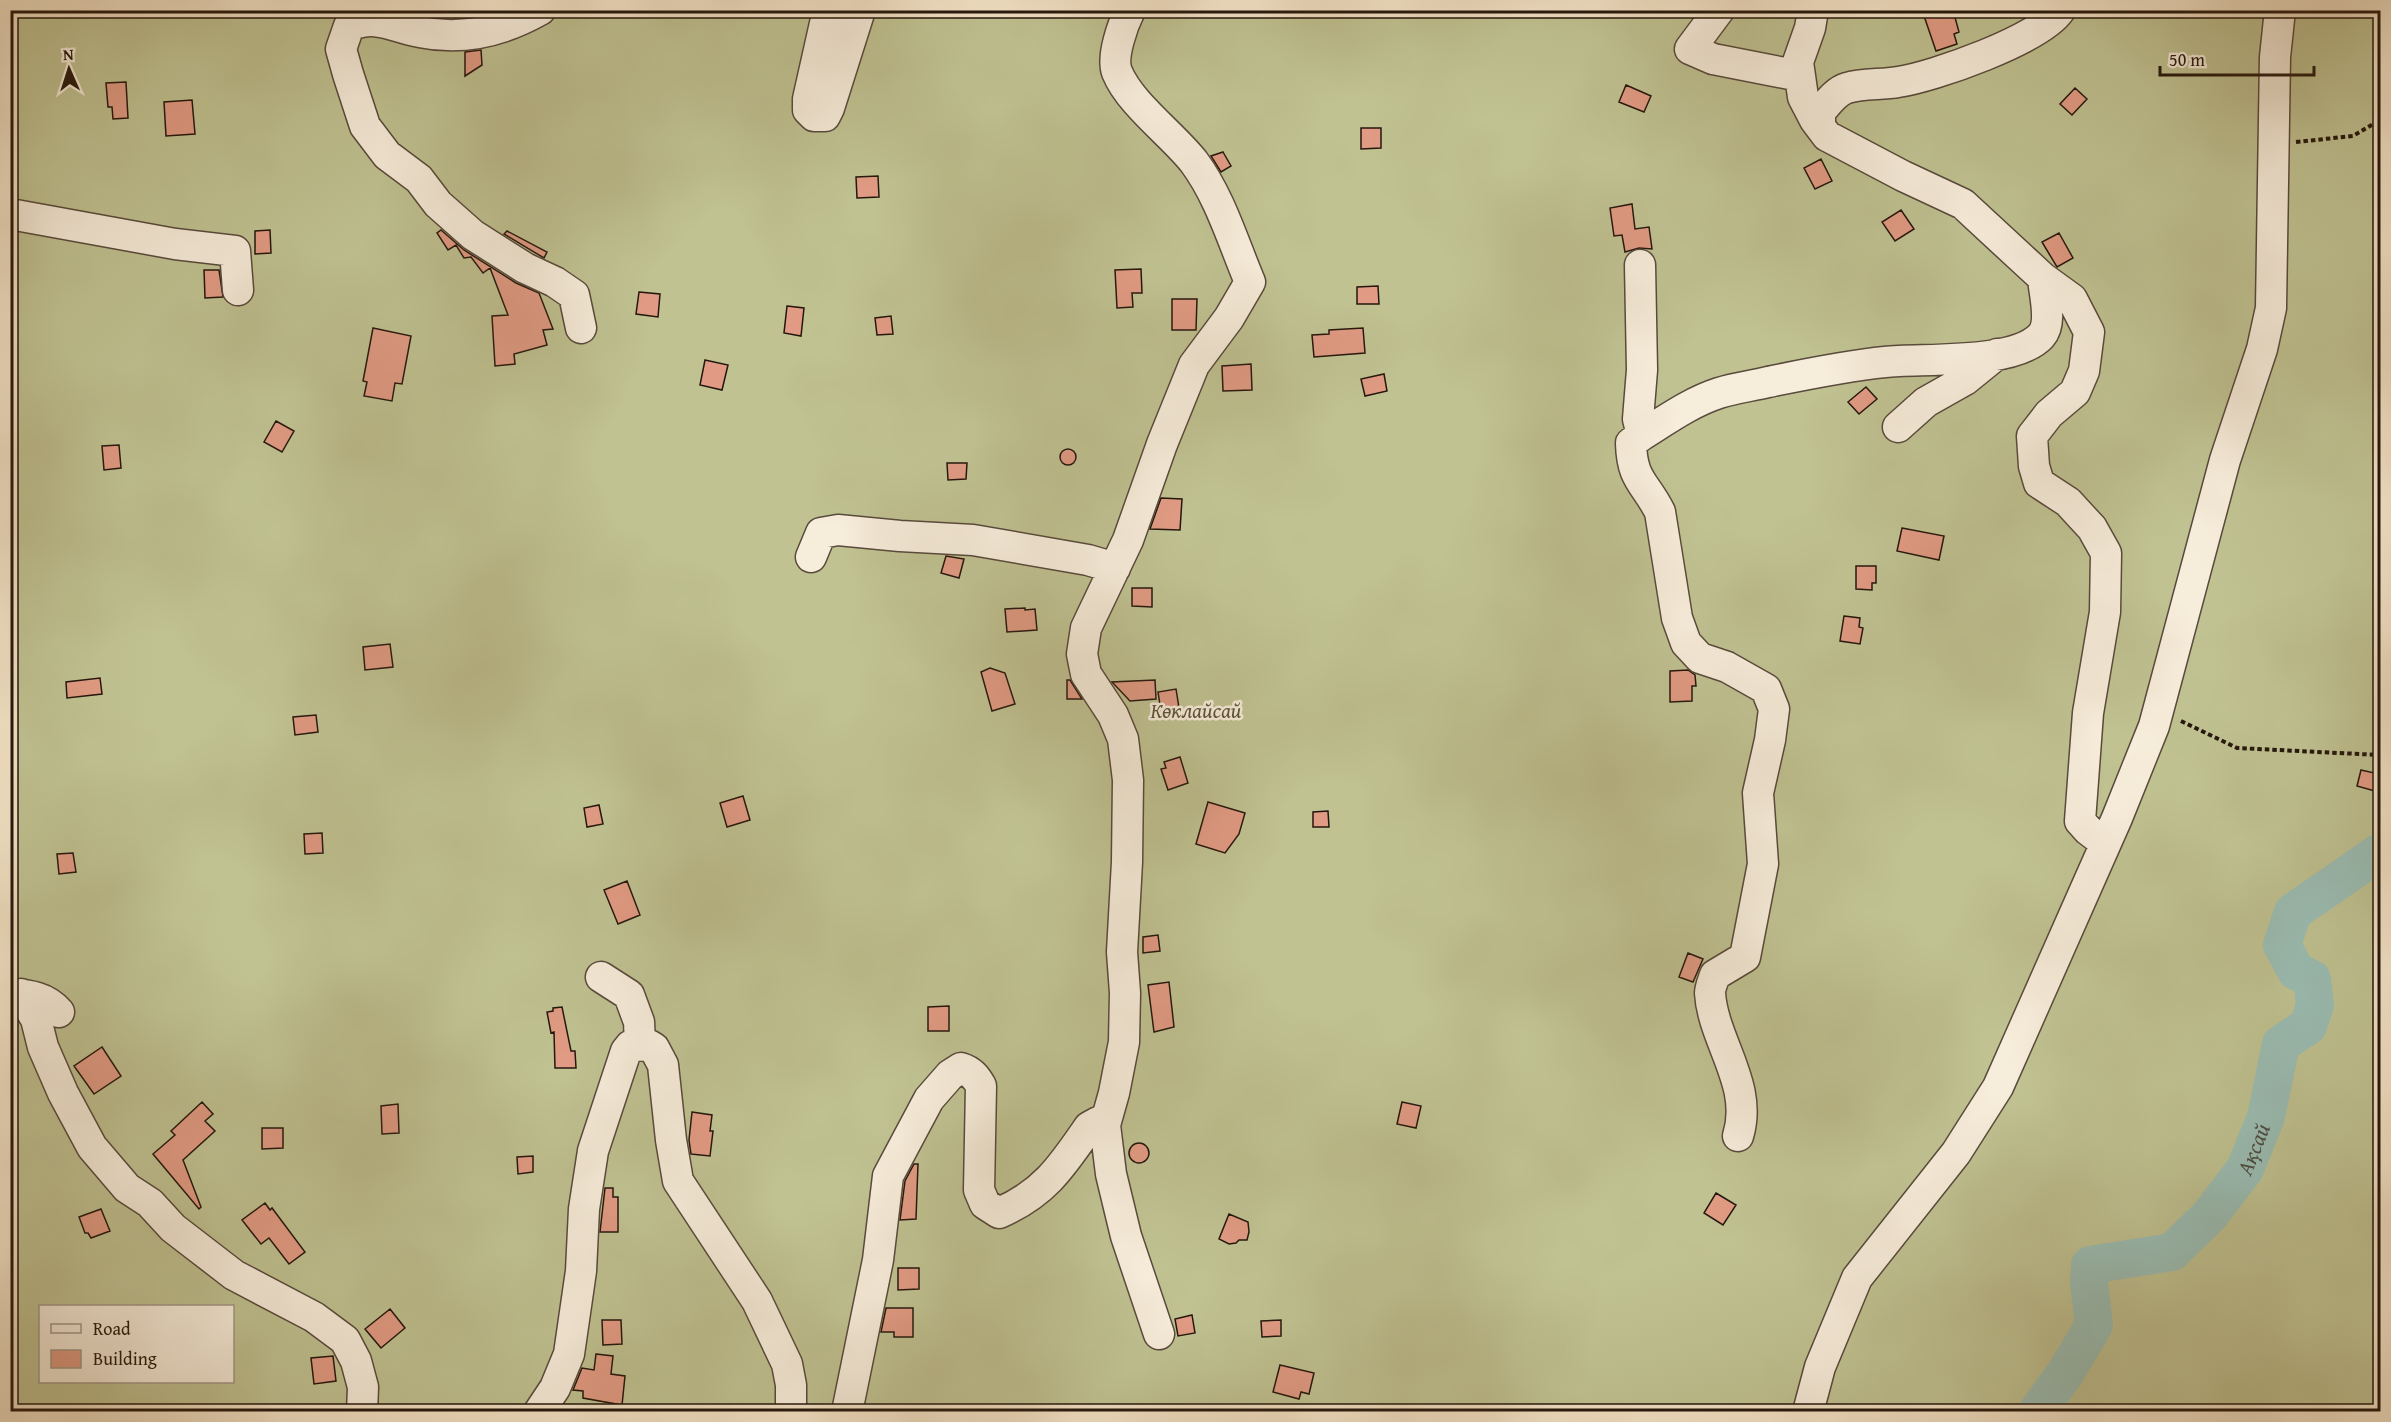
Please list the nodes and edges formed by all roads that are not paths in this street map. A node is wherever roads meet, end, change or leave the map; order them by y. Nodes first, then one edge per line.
1 (540, 10) edge
2 (828, 10) edge
3 (860, 10) edge
4 (1130, 10) edge
5 (1719, 10) edge
6 (1813, 10) edge
7 (2060, 10) edge
8 (2280, 10) edge
9 (1800, 76) junction
10 (1820, 126) junction
11 (10, 213) edge
12 (1640, 265) dead end
13 (2043, 278) junction
14 (238, 291) dead end
15 (581, 328) dead end
16 (1997, 354) junction
17 (1898, 427) dead end
18 (1642, 435) junction
19 (811, 557) dead end
20 (1115, 568) junction
21 (2105, 843) junction
22 (601, 977) dead end
23 (16, 994) edge
24 (59, 1012) dead end
25 (640, 1044) junction
26 (1105, 1125) junction
27 (1738, 1136) dead end
28 (1159, 1334) dead end
29 (362, 1412) edge
30 (539, 1412) edge
31 (791, 1412) edge
32 (847, 1412) edge
33 (1808, 1412) edge

1 - 15 street
2 - 3 street
4 - 20 street
5 - 9 street
6 - 9 street
7 - 10 street
8 - 21 street
9 - 10 street
10 - 13 street
11 - 14 street
12 - 18 street
13 - 16 street
13 - 21 street
16 - 17 street
16 - 18 street
18 - 27 street
19 - 20 street
20 - 26 street
21 - 33 street
22 - 25 street
23 - 24 street
23 - 29 street
25 - 30 street
25 - 31 street
26 - 28 street
26 - 32 street

